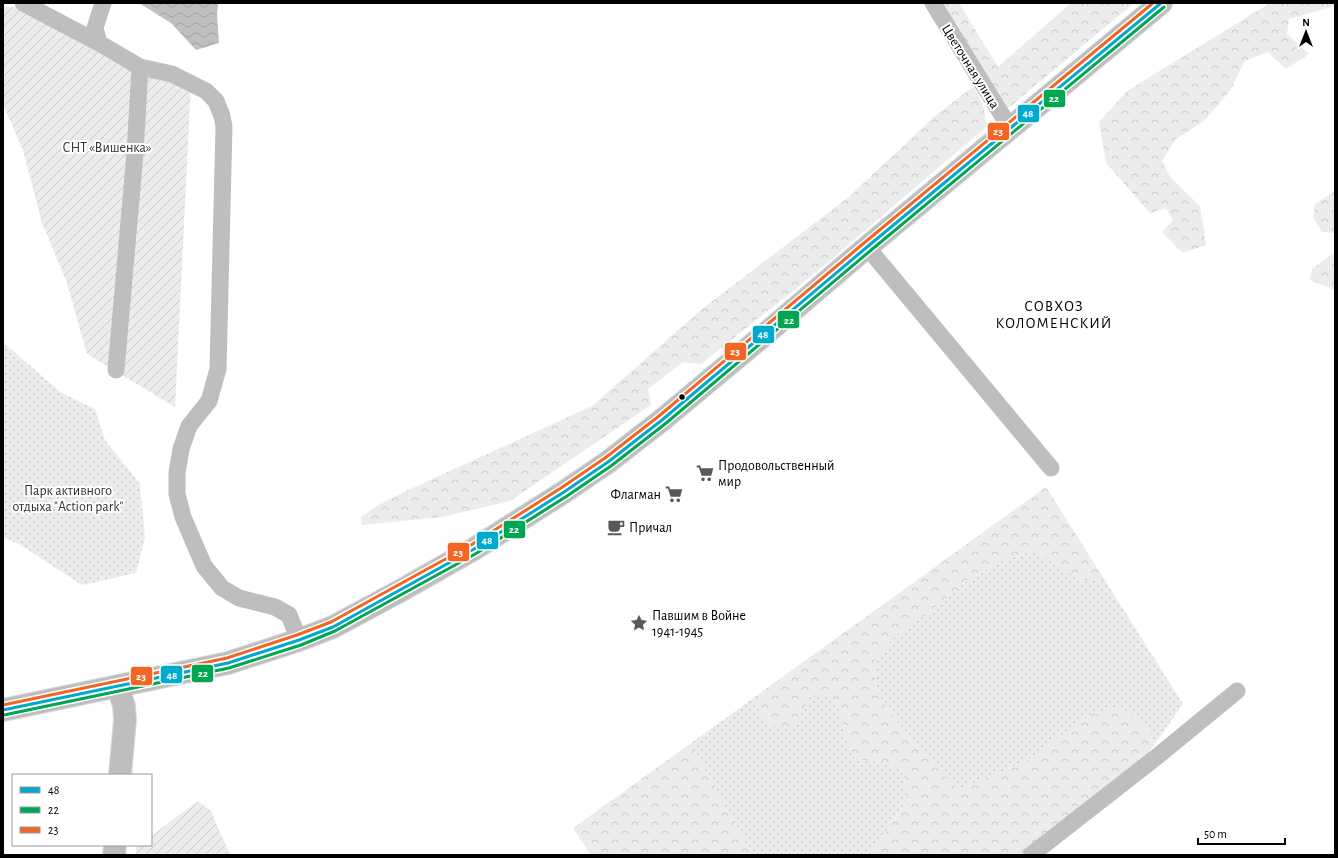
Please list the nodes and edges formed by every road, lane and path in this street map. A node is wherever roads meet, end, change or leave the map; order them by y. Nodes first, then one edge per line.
1 (23, 3) edge
2 (103, 3) edge
3 (933, 3) edge
4 (1161, 3) edge
5 (99, 44) junction
6 (140, 67) junction
7 (1010, 128) junction
8 (867, 247) junction
9 (116, 370) dead end
10 (1051, 468) dead end
11 (299, 640) junction
12 (118, 687) junction
13 (1237, 691) dead end
14 (3, 710) edge
15 (120, 774) edge
16 (1031, 855) edge

1 - 5 street
2 - 5 street
3 - 7 street, Цветочная улица
4 - 7 main road
5 - 6 street
6 - 9 street
6 - 11 street
7 - 8 main road
8 - 10 street
8 - 11 main road
11 - 12 main road
12 - 14 main road
12 - 15 main road
13 - 16 street

